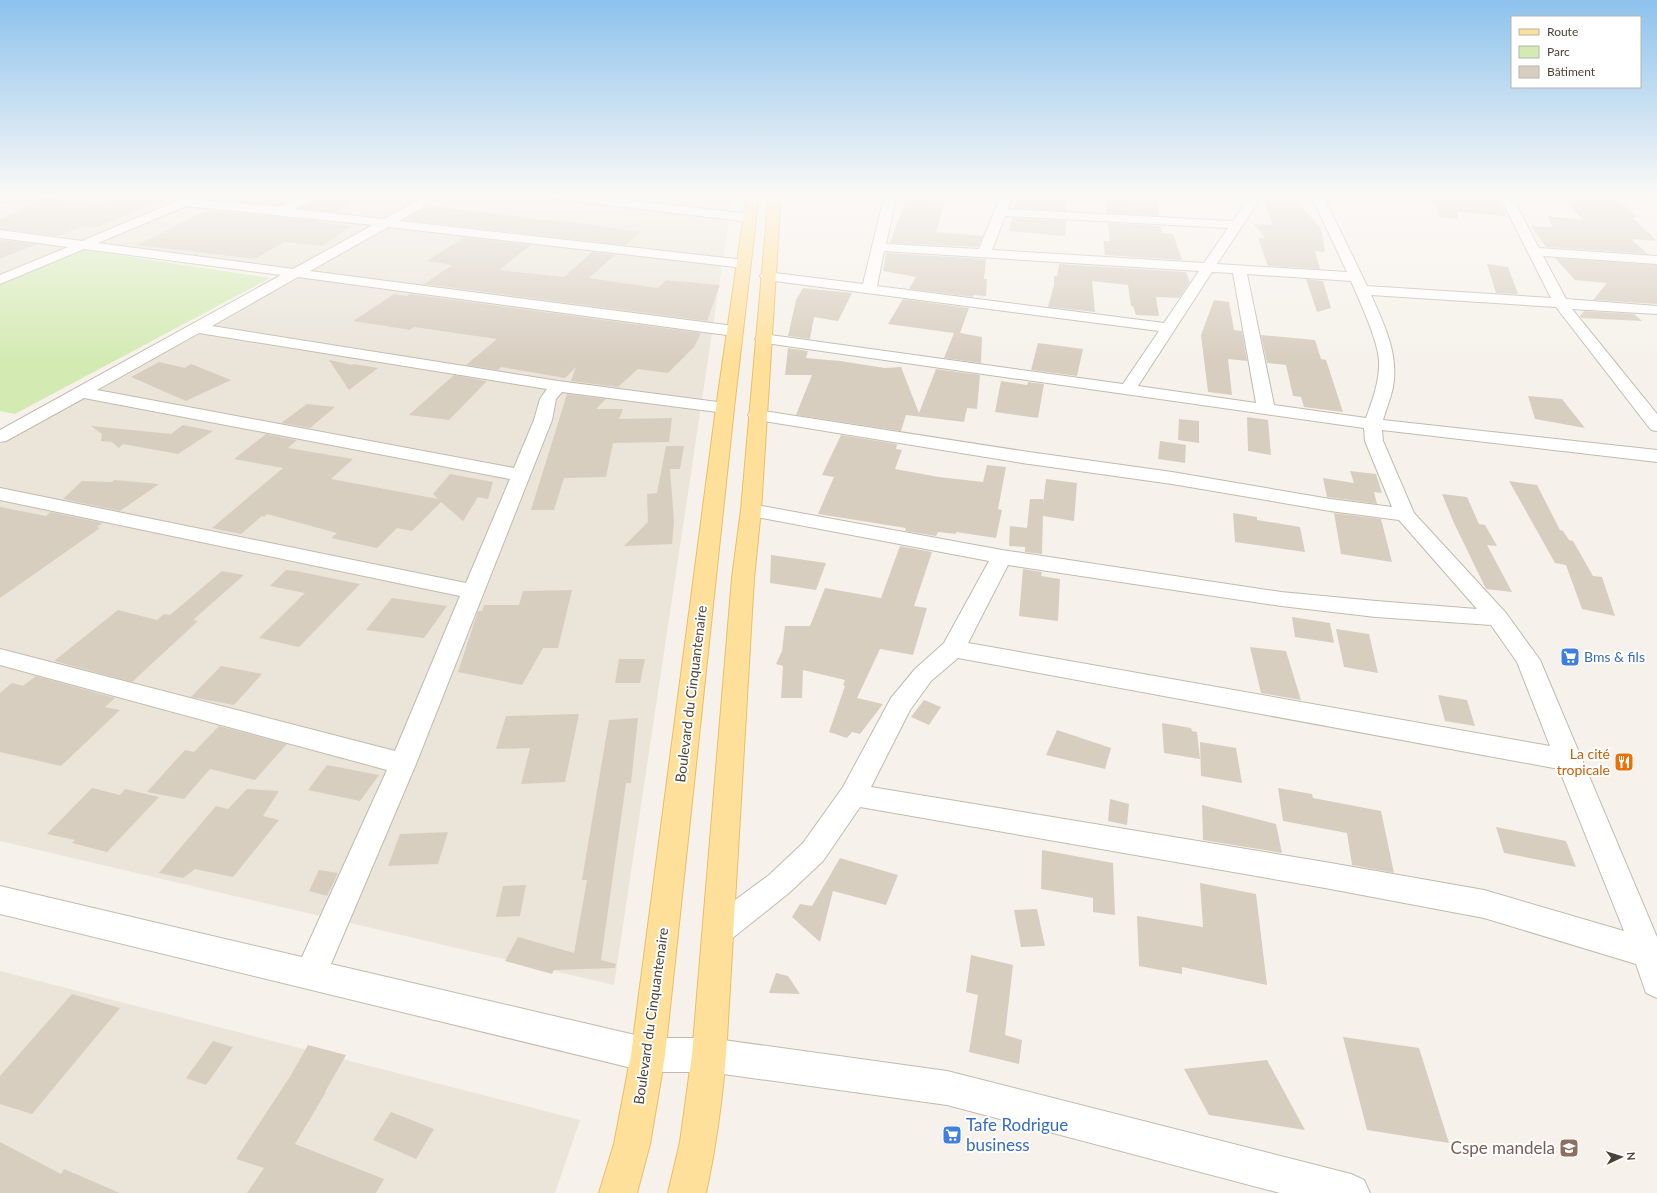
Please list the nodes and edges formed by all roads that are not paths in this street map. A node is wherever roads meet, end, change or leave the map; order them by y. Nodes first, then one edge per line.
1 (73, 249) edge
2 (110, 249) edge
3 (340, 249) edge
4 (610, 249) edge
5 (746, 249) edge
6 (770, 249) edge
7 (879, 249) edge
8 (908, 249) edge
9 (986, 249) edge
10 (1221, 249) edge
11 (1342, 249) edge
12 (1533, 249) edge
13 (1535, 252) junction
14 (984, 253) junction
15 (1657, 260) edge
16 (744, 264) junction
17 (1208, 268) junction
18 (1239, 270) junction
19 (296, 273) junction
20 (768, 276) junction
21 (0, 280) edge
22 (1358, 283) junction
23 (869, 289) junction
24 (1561, 304) junction
25 (1657, 310) edge
26 (197, 328) junction
27 (1169, 328) junction
28 (734, 331) junction
29 (763, 339) junction
30 (558, 386) junction
31 (1127, 390) junction
32 (81, 392) junction
33 (725, 408) junction
34 (1266, 409) junction
35 (757, 415) junction
36 (1373, 424) junction
37 (1657, 426) edge
38 (0, 437) edge
39 (1657, 456) edge
40 (520, 475) junction
41 (0, 494) edge
42 (751, 510) junction
43 (1405, 515) junction
44 (1002, 557) junction
45 (472, 591) junction
46 (1498, 618) junction
47 (953, 649) junction
48 (0, 657) edge
49 (1569, 760) junction
50 (403, 764) junction
51 (853, 795) junction
52 (0, 900) edge
53 (719, 930) junction
54 (1648, 953) junction
55 (311, 974) junction
56 (1657, 982) edge
57 (648, 1055) junction
58 (709, 1055) junction
59 (618, 1193) edge
60 (687, 1193) edge
61 (1351, 1193) edge

1 - 21 street
2 - 19 street
3 - 19 street
4 - 16 street
5 - 16 main road, Boulevard du Cinquantenaire
6 - 20 main road
7 - 23 street
8 - 14 street
9 - 14 street
10 - 17 street
11 - 22 street
12 - 13 street
13 - 15 street
13 - 24 street
14 - 17 street
16 - 28 main road, Boulevard du Cinquantenaire
17 - 18 street
17 - 27 street
18 - 22 street
18 - 34 street
19 - 26 street
19 - 28 street
20 - 23 street
20 - 29 main road
22 - 24 street
22 - 36 street
23 - 27 street
24 - 25 street
24 - 37 street
26 - 30 street
26 - 32 street
27 - 31 street
28 - 33 main road, Boulevard du Cinquantenaire
29 - 31 street
29 - 35 main road
30 - 33 street
30 - 40 street
31 - 34 street
32 - 38 street
32 - 40 street
33 - 57 main road, Boulevard du Cinquantenaire
34 - 36 street
35 - 42 main road
35 - 43 street
36 - 39 street
36 - 43 street
40 - 45 street
41 - 45 street
42 - 44 street
42 - 53 main road
43 - 46 street
44 - 46 street
44 - 47 street
45 - 50 street
46 - 49 street
47 - 49 street
47 - 51 street
48 - 50 street
49 - 54 street
50 - 55 street
51 - 53 street
51 - 54 street
52 - 55 street
53 - 58 main road
54 - 56 street
55 - 57 street
57 - 58 street
57 - 59 main road, Boulevard du Cinquantenaire
58 - 60 main road
58 - 61 street

